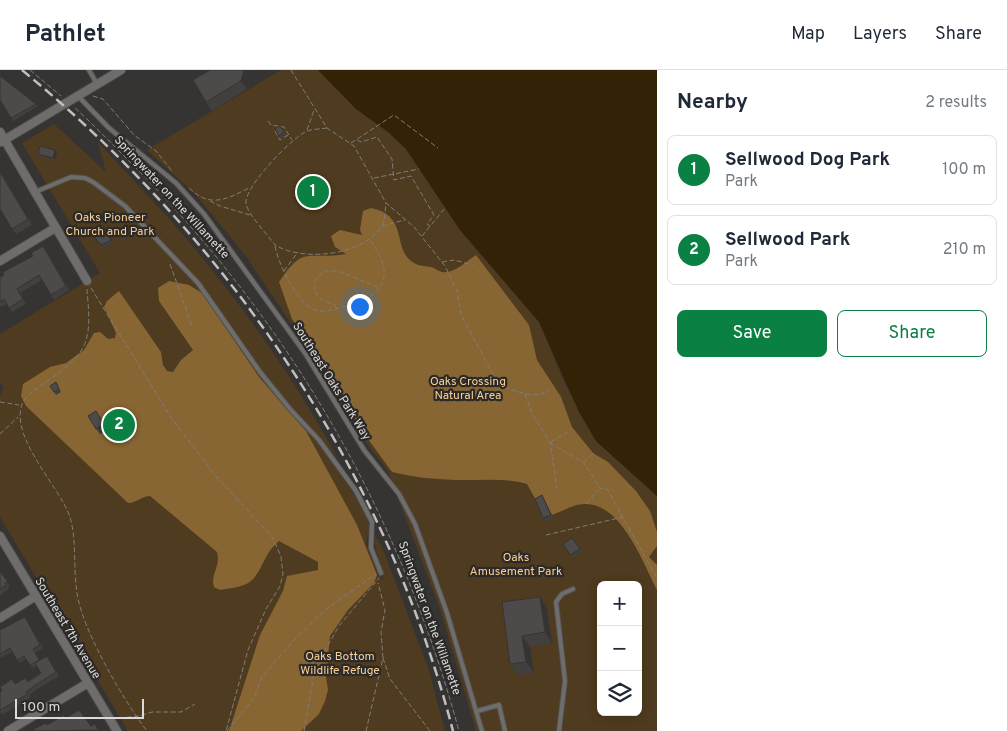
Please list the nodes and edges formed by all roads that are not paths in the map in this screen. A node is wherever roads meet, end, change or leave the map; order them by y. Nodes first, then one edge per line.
1 (89, 70) edge
2 (121, 70) edge
3 (97, 84) junction
4 (78, 96) junction
5 (0, 132) edge
6 (2, 141) edge
7 (34, 192) junction
8 (55, 228) junction
9 (0, 261) edge
10 (87, 281) road end
11 (0, 536) edge
12 (381, 573) road end
13 (573, 588) dead end
14 (36, 596) junction
15 (0, 618) edge
16 (88, 683) junction
17 (477, 712) junction
18 (8, 731) edge
19 (117, 731) edge
20 (482, 731) edge
21 (505, 731) edge
22 (559, 731) edge

1 - 3 lane
2 - 3 street
3 - 4 street
4 - 6 street
4 - 17 lane, Southeast Oaks Park Way
5 - 6 street
6 - 7 street
7 - 8 street
7 - 12 lane
8 - 9 street
8 - 10 street
11 - 14 street, Southeast 7th Avenue
13 - 22 lane
14 - 15 street
14 - 16 street, Southeast 7th Avenue
16 - 18 street
16 - 19 street, Southeast 7th Avenue
17 - 20 lane, Southeast Oaks Park Way
17 - 21 lane

